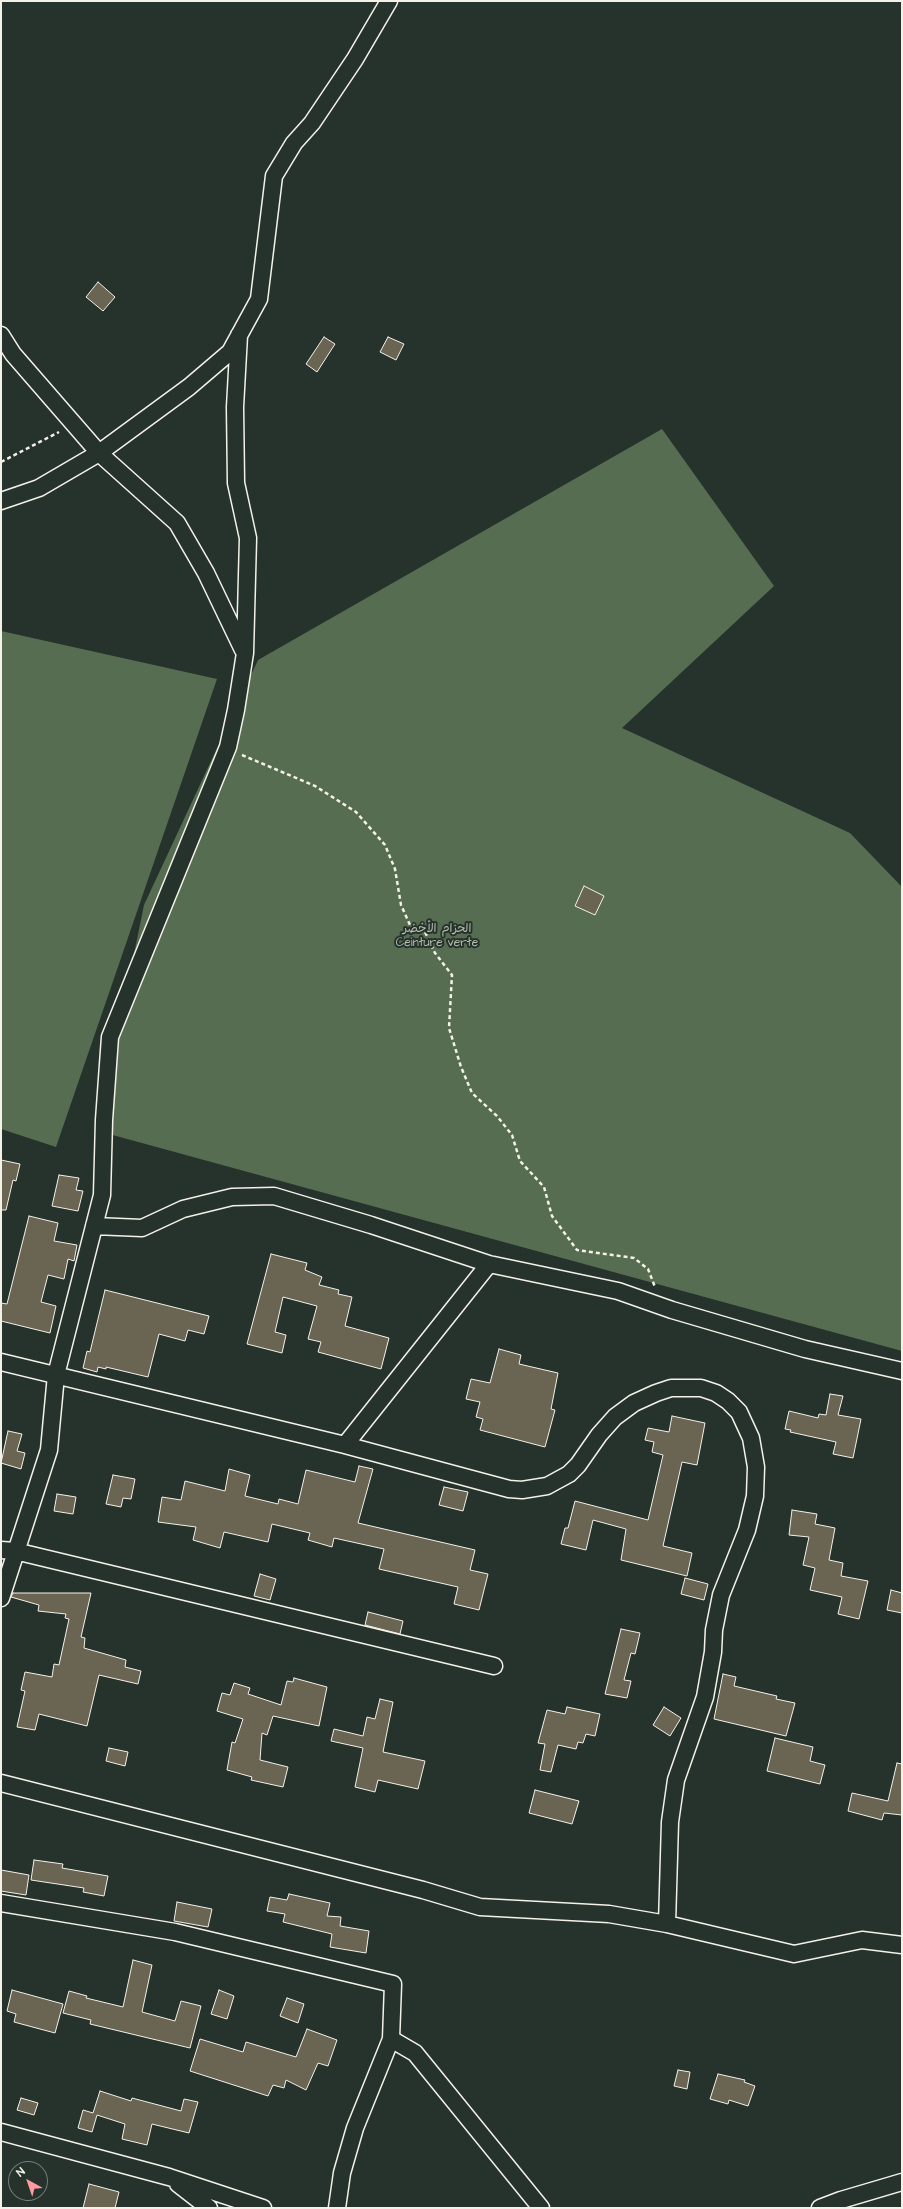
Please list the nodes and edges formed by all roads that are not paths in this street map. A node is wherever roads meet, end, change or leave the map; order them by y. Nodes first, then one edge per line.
1 (388, 1) edge
2 (1, 335) edge
3 (240, 335) junction
4 (99, 453) junction
5 (1, 501) edge
6 (245, 653) junction
7 (94, 1226) junction
8 (489, 1264) junction
9 (1, 1362) edge
10 (902, 1371) edge
11 (56, 1375) junction
12 (345, 1445) junction
13 (8, 1550) edge
14 (1, 1598) edge
15 (494, 1666) dead end
16 (1, 1783) edge
17 (1, 1903) edge
18 (667, 1924) junction
19 (902, 1945) edge
20 (391, 2039) junction
21 (1, 2132) edge
22 (169, 2177) junction
23 (902, 2182) edge
24 (209, 2208) edge
25 (262, 2208) edge
26 (337, 2208) edge
27 (541, 2208) edge
28 (820, 2208) edge

1 - 3 street
2 - 4 street
3 - 4 street
3 - 6 street
4 - 5 street
4 - 6 street
6 - 7 street
7 - 8 street
7 - 11 street
8 - 10 street
8 - 12 street
9 - 11 street
11 - 12 street
11 - 13 street
12 - 18 street
13 - 14 street
13 - 15 street
16 - 18 street
17 - 20 street
18 - 19 street
20 - 26 street
20 - 27 street
21 - 22 street
22 - 24 street
22 - 25 street
23 - 28 street

